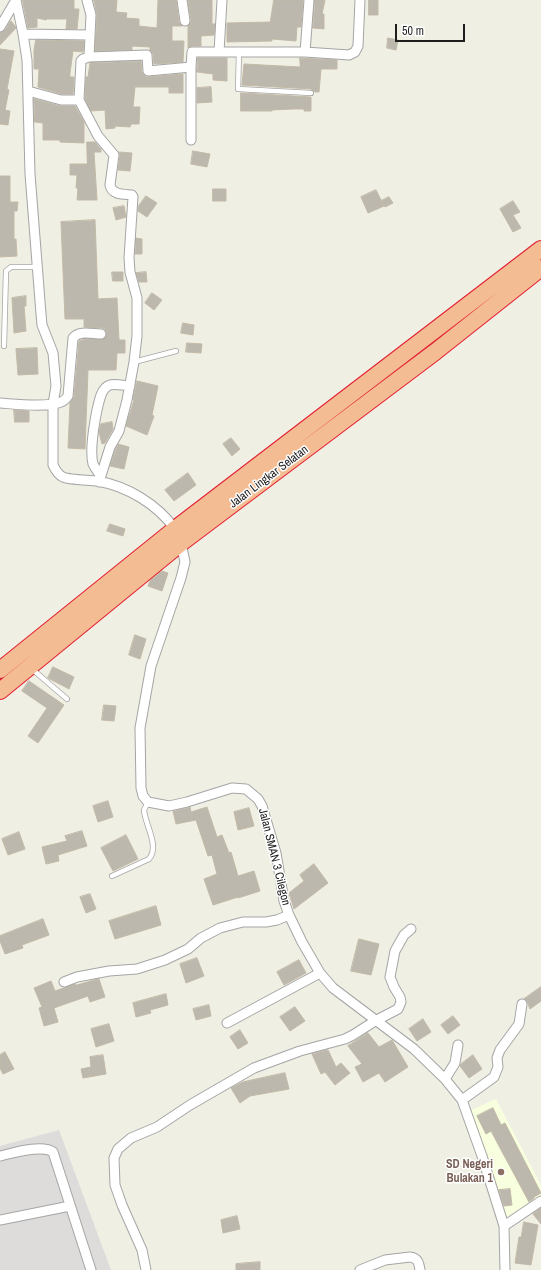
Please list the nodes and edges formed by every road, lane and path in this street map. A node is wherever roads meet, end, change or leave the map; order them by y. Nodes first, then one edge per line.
1 (16, 0) edge
2 (87, 0) edge
3 (182, 0) edge
4 (222, 0) edge
5 (309, 0) edge
6 (360, 0) edge
7 (3, 16) edge
8 (185, 21) dead end
9 (0, 27) edge
10 (23, 34) junction
11 (89, 35) junction
12 (219, 52) junction
13 (239, 52) junction
14 (305, 52) junction
15 (89, 57) junction
16 (191, 67) junction
17 (28, 91) junction
18 (311, 93) dead end
19 (79, 100) junction
20 (191, 140) dead end
21 (541, 249) edge
22 (37, 267) junction
23 (541, 268) edge
24 (101, 334) dead end
25 (4, 346) dead end
26 (176, 351) dead end
27 (134, 362) junction
28 (130, 386) junction
29 (0, 403) edge
30 (53, 404) junction
31 (99, 478) junction
32 (178, 536) junction
33 (29, 667) junction
34 (0, 670) edge
35 (0, 691) edge
36 (67, 699) dead end
37 (148, 802) junction
38 (112, 876) dead end
39 (289, 915) junction
40 (411, 929) dead end
41 (320, 973) junction
42 (64, 982) dead end
43 (522, 1004) dead end
44 (375, 1021) junction
45 (227, 1023) dead end
46 (458, 1045) dead end
47 (445, 1080) junction
48 (462, 1100) junction
49 (0, 1156) edge
50 (541, 1200) edge
51 (70, 1206) junction
52 (0, 1220) edge
53 (504, 1226) junction
54 (91, 1270) edge
55 (146, 1270) edge
56 (360, 1270) edge
57 (420, 1270) edge
58 (504, 1270) edge

1 - 7 street
1 - 10 street
2 - 11 street
3 - 8 street
4 - 12 street
5 - 14 street
6 - 14 street
7 - 9 street
10 - 11 street
10 - 17 street
11 - 15 street
12 - 13 street
12 - 16 street
13 - 14 street
13 - 18 lane
15 - 16 street
15 - 19 street
16 - 20 street
17 - 19 street
17 - 22 street
19 - 27 street
21 - 32 highway, Jalan Lingkar Selatan
22 - 25 lane
22 - 30 street
23 - 32 highway, Jalan Lingkar Selatan
24 - 30 street
26 - 27 lane
27 - 28 street
28 - 31 street
28 - 31 street
29 - 30 street
30 - 31 street
31 - 32 street
32 - 33 highway, Jalan Lingkar Selatan
32 - 34 highway, Jalan Lingkar Selatan
32 - 37 street
33 - 35 highway, Jalan Lingkar Selatan
33 - 36 lane
37 - 38 lane
37 - 39 street, Jalan SMAN 3 Cilegon
39 - 41 street, Jalan SMAN 3 Cilegon
39 - 42 street
40 - 44 street
41 - 44 street, Jalan SMAN 3 Cilegon
41 - 45 street
43 - 48 street
44 - 47 street, Jalan SMAN 3 Cilegon
44 - 55 street
46 - 47 street
47 - 48 street, Jalan SMAN 3 Cilegon
48 - 53 street, Jalan SMAN 3 Cilegon
49 - 51 street
50 - 53 street
51 - 52 street
51 - 54 street
53 - 58 street, Jalan SMAN 3 Cilegon
56 - 57 street

